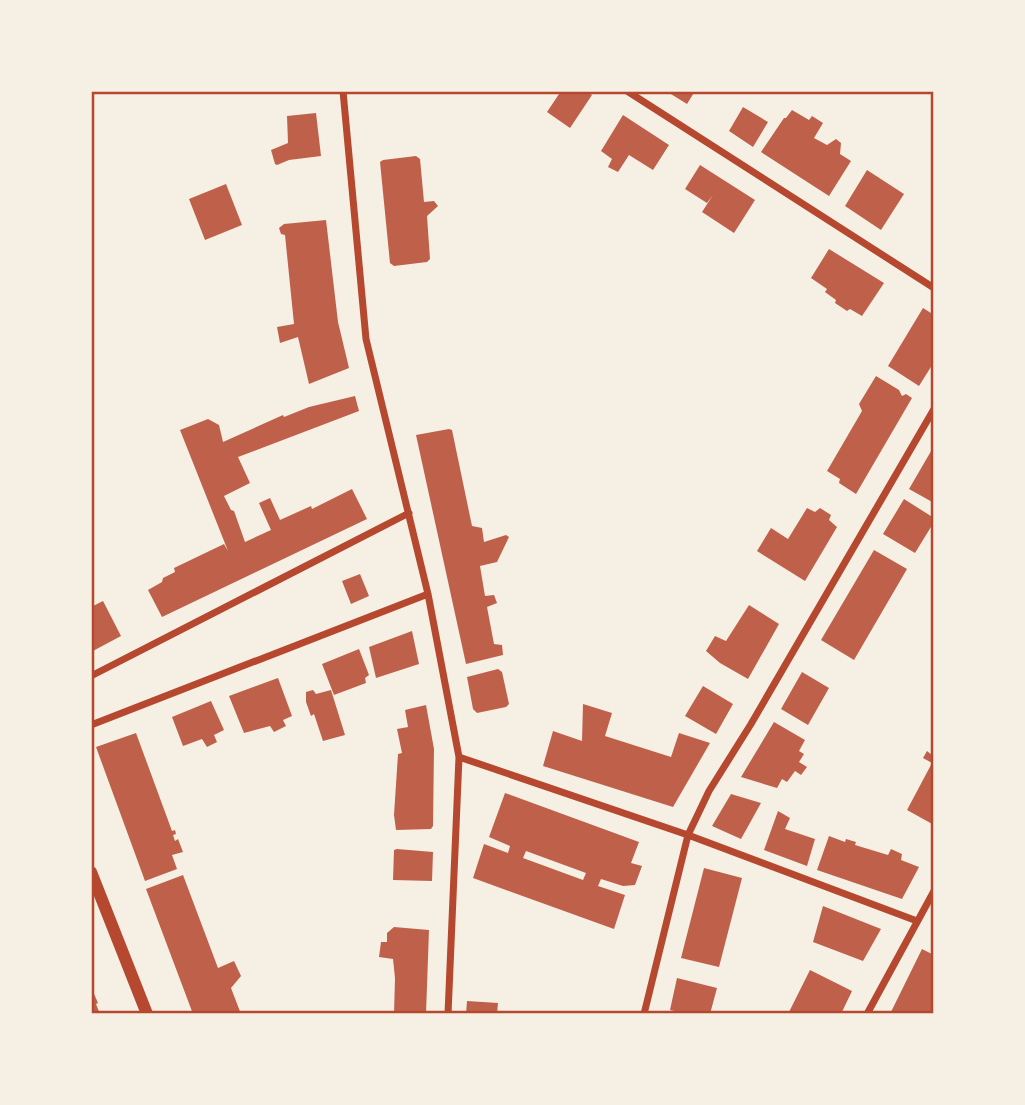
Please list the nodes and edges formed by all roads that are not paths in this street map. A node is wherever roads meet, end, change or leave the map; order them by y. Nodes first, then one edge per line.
1 (343, 91) edge
2 (627, 91) edge
3 (934, 288) edge
4 (934, 409) edge
5 (409, 513) junction
6 (428, 594) junction
7 (91, 676) edge
8 (91, 725) edge
9 (459, 757) junction
10 (688, 835) junction
11 (91, 872) edge
12 (934, 891) edge
13 (917, 921) junction
14 (147, 1014) edge
15 (448, 1014) edge
16 (644, 1014) edge
17 (867, 1014) edge

1 - 5 street
2 - 3 street
4 - 10 street
5 - 6 street
5 - 7 street
6 - 8 street
6 - 9 street
9 - 10 street
9 - 15 street
10 - 13 street
10 - 16 street
11 - 14 street
12 - 13 street
13 - 17 street

